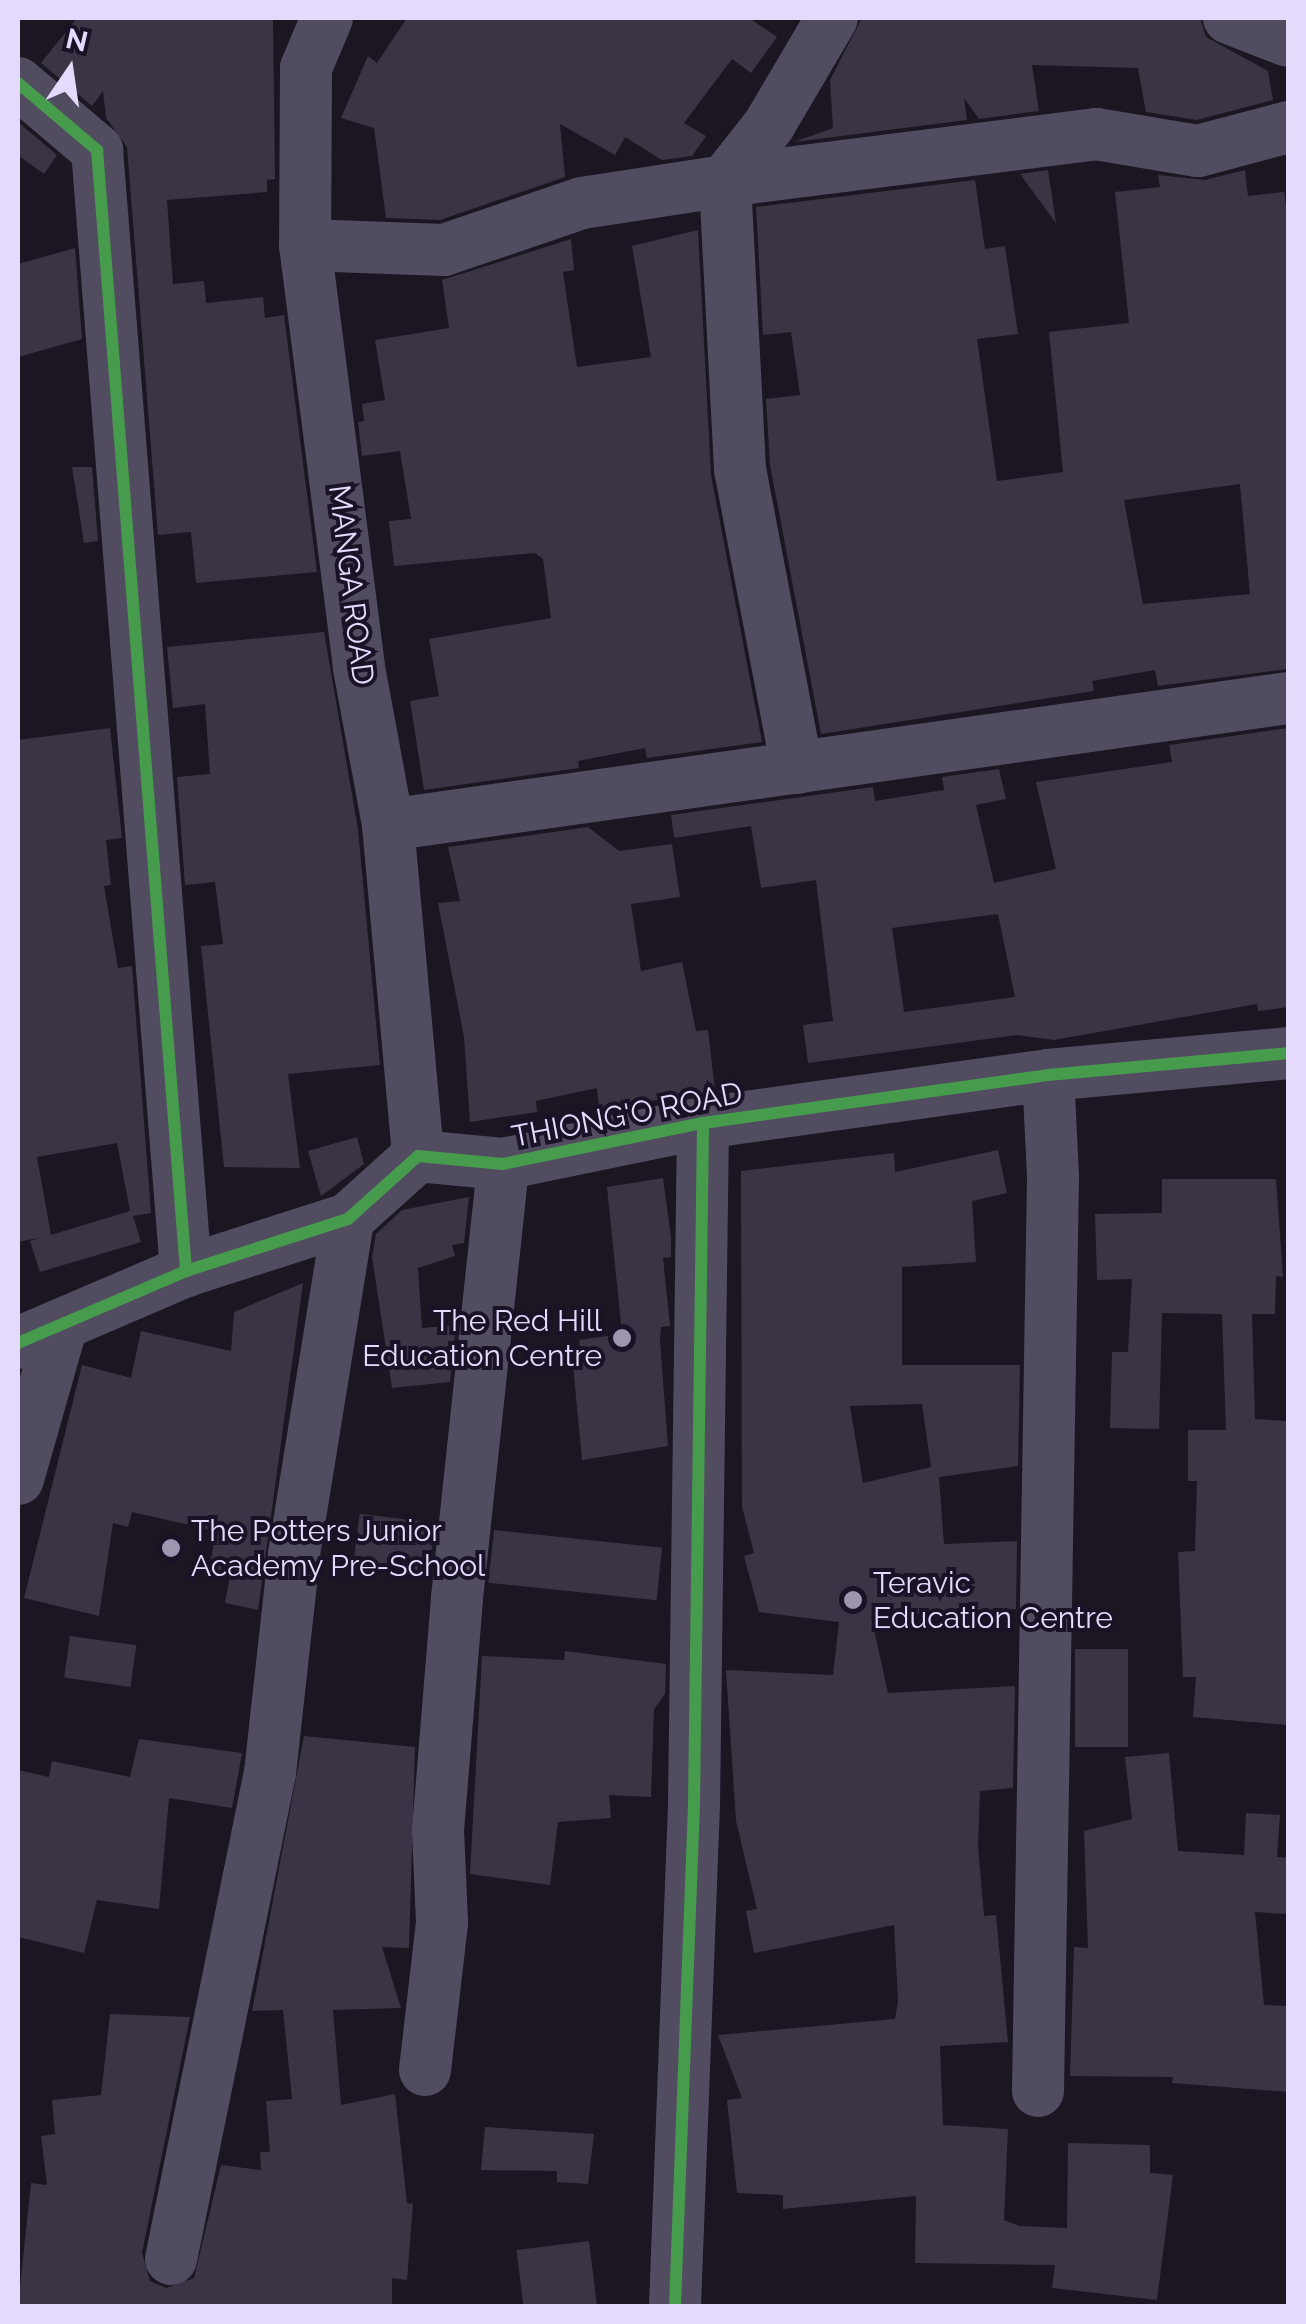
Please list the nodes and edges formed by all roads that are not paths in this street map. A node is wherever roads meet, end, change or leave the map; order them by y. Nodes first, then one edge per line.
1 (326, 18) edge
2 (832, 18) edge
3 (1229, 18) edge
4 (1288, 41) edge
5 (18, 83) edge
6 (1288, 127) edge
7 (725, 181) junction
8 (306, 245) junction
9 (1288, 698) edge
10 (797, 768) junction
11 (388, 826) junction
12 (1288, 1053) edge
13 (1048, 1075) junction
14 (703, 1123) junction
15 (418, 1156) junction
16 (504, 1164) junction
17 (348, 1219) junction
18 (186, 1271) junction
19 (40, 1334) edge
20 (18, 1479) edge
21 (425, 2070) dead end
22 (1038, 2091) dead end
23 (171, 2259) dead end
24 (675, 2306) edge

1 - 8 street, MANGA ROAD
2 - 7 street
3 - 4 street
5 - 18 street
6 - 7 street
7 - 8 street
7 - 10 street
8 - 11 street, MANGA ROAD
9 - 10 street
10 - 11 street
11 - 15 street, MANGA ROAD
12 - 13 street, THIONG'O ROAD
13 - 14 street, THIONG'O ROAD
13 - 22 street
14 - 16 street, THIONG'O ROAD
14 - 24 street
15 - 16 street, THIONG'O ROAD
15 - 17 street
16 - 21 street
17 - 18 street
17 - 23 street
18 - 19 street
19 - 20 street

